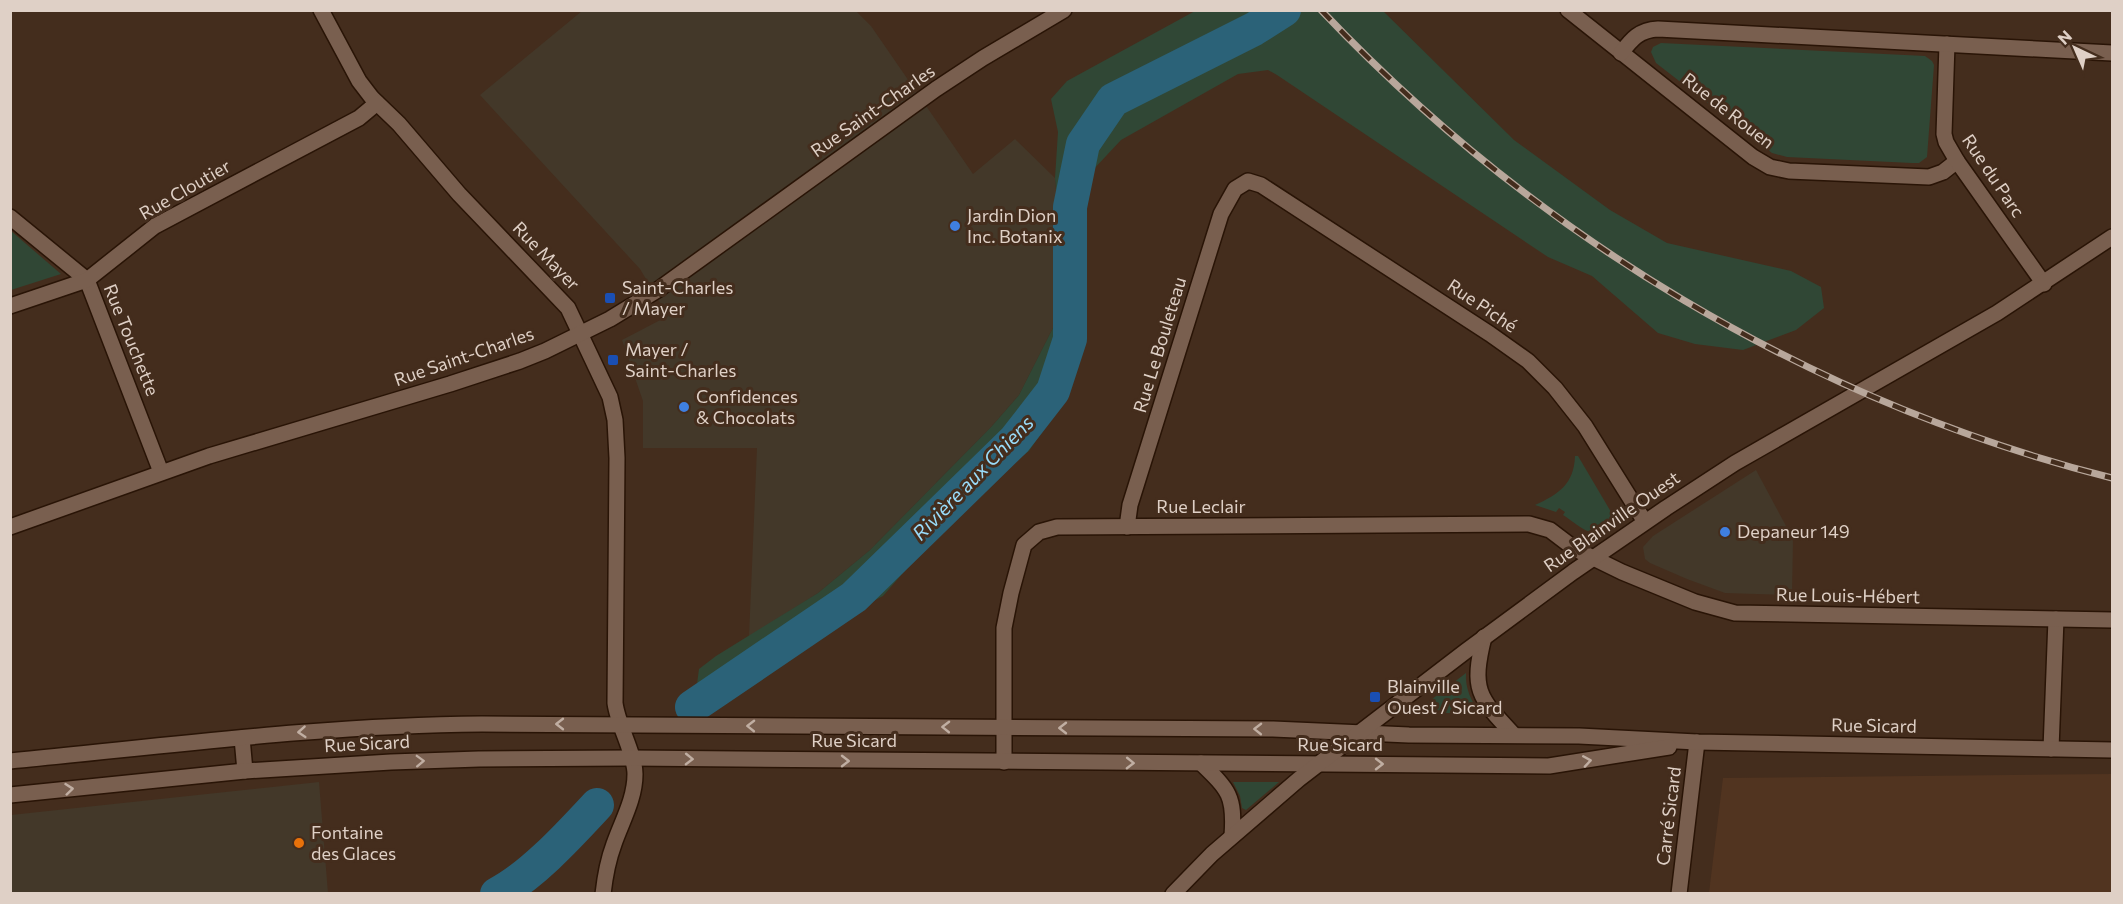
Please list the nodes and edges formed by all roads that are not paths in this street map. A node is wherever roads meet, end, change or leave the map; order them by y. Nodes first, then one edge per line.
1 (321, 10) edge
2 (1064, 10) edge
3 (1568, 10) edge
4 (1947, 44) junction
5 (1621, 53) junction
6 (2112, 53) edge
7 (377, 103) junction
8 (1958, 161) junction
9 (1244, 182) joint
10 (10, 217) edge
11 (2112, 237) edge
12 (87, 280) junction
13 (2044, 284) junction
14 (10, 306) edge
15 (581, 333) junction
16 (161, 472) junction
17 (1645, 522) junction
18 (10, 527) edge
19 (1126, 527) junction
20 (1594, 558) junction
21 (2056, 619) junction
22 (2112, 620) edge
23 (1484, 637) junction
24 (619, 724) junction
25 (1004, 728) junction
26 (1358, 732) junction
27 (1514, 735) junction
28 (242, 738) junction
29 (1697, 742) junction
30 (2051, 749) junction
31 (2112, 750) edge
32 (631, 758) junction
33 (10, 761) edge
34 (1004, 762) junction
35 (1201, 763) junction
36 (1321, 764) junction
37 (245, 771) junction
38 (10, 795) edge
39 (1232, 836) junction
40 (603, 894) edge
41 (1173, 894) edge
42 (1679, 894) edge

1 - 7 street, Rue Mayer
2 - 15 street, Rue Saint-Charles
3 - 5 street, Rue de Rouen
4 - 5 street
4 - 6 street
4 - 8 street, Rue du Parc
5 - 8 street, Rue de Rouen
7 - 12 street, Rue Cloutier
7 - 15 street, Rue Mayer
8 - 13 street, Rue du Parc
9 - 17 street, Rue Piché
9 - 19 street, Rue Le Bouleteau
10 - 12 street, Rue Touchette
11 - 13 street, Rue Blainville Ouest
12 - 14 street, Rue Cloutier
12 - 16 street, Rue Touchette
13 - 17 street, Rue Blainville Ouest
15 - 16 street, Rue Saint-Charles
15 - 24 street, Rue Mayer
16 - 18 street, Rue Saint-Charles
17 - 20 street, Rue Blainville Ouest
19 - 20 street, Rue Leclair
19 - 25 street, Rue Leclair
20 - 21 street, Rue Louis-Hébert
20 - 23 street, Rue Blainville Ouest
21 - 22 street, Rue Louis-Hébert
21 - 30 street
23 - 26 street, Rue Blainville Ouest
23 - 27 street
25 -> 24 street, Rue Sicard
24 -> 28 street, Rue Sicard
24 - 32 street, Rue Mayer
26 -> 25 street, Rue Sicard
25 - 34 street, Rue Leclair
26 - 27 street, Rue Sicard
26 - 36 street, Rue Blainville Ouest
27 - 29 street, Rue Sicard
28 - 33 street, Rue Sicard
28 - 37 street
29 - 30 street, Rue Sicard
36 -> 29 street, Rue Sicard
29 - 42 street, Carré Sicard
30 - 31 street, Rue Sicard
32 -> 34 street, Rue Sicard
37 -> 32 street, Rue Sicard
32 - 40 street, Rue Mayer
34 -> 35 street, Rue Sicard
35 - 36 street, Rue Sicard
35 - 39 street
36 - 39 street, Rue Blainville Ouest
38 -> 37 street, Rue Sicard
39 - 41 street, Rue Blainville Ouest

